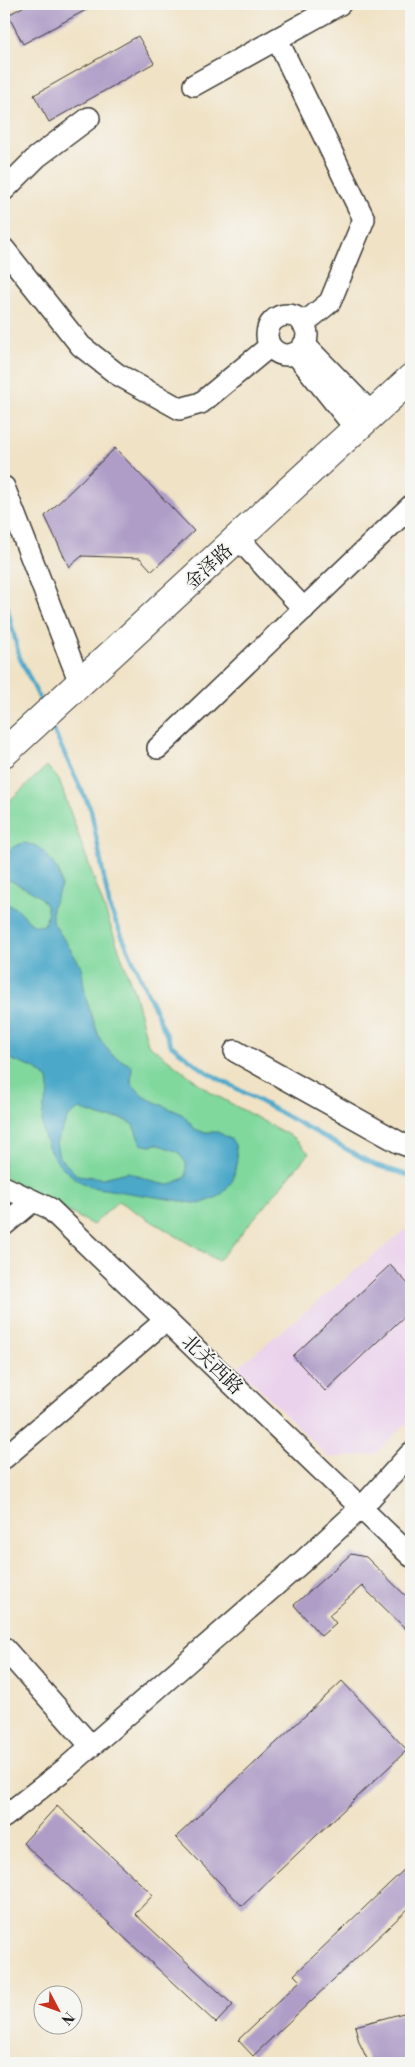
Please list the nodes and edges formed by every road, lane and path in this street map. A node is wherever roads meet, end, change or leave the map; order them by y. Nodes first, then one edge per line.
1 (340, 4) edge
2 (277, 39) junction
3 (194, 85) dead end
4 (90, 118) dead end
5 (4, 190) edge
6 (4, 249) edge
7 (301, 340) junction
8 (270, 346) junction
9 (411, 378) edge
10 (364, 422) junction
11 (4, 487) edge
12 (411, 506) edge
13 (238, 538) junction
14 (304, 609) junction
15 (80, 683) junction
16 (158, 748) dead end
17 (4, 753) edge
18 (236, 1051) dead end
19 (411, 1147) edge
20 (4, 1187) edge
21 (33, 1201) junction
22 (4, 1225) edge
23 (166, 1320) junction
24 (411, 1453) edge
25 (4, 1458) edge
26 (362, 1507) junction
27 (411, 1556) edge
28 (4, 1648) edge
29 (91, 1746) junction
30 (4, 1817) edge

1 - 2 street
2 - 3 street
2 - 7 street
4 - 5 street
6 - 8 street
7 - 8 street
7 - 8 street
7 - 10 street
9 - 10 main road, 金泽路
10 - 13 main road, 金泽路
11 - 15 street
12 - 14 street
13 - 14 street
13 - 15 main road, 金泽路
14 - 16 street
15 - 17 main road, 金泽路
18 - 19 street
20 - 21 street, 北关西路
21 - 22 street
21 - 23 street, 北关西路
23 - 25 street
23 - 26 street, 北关西路
24 - 26 street
26 - 27 street, 北关西路
26 - 29 street
28 - 29 street
29 - 30 street

